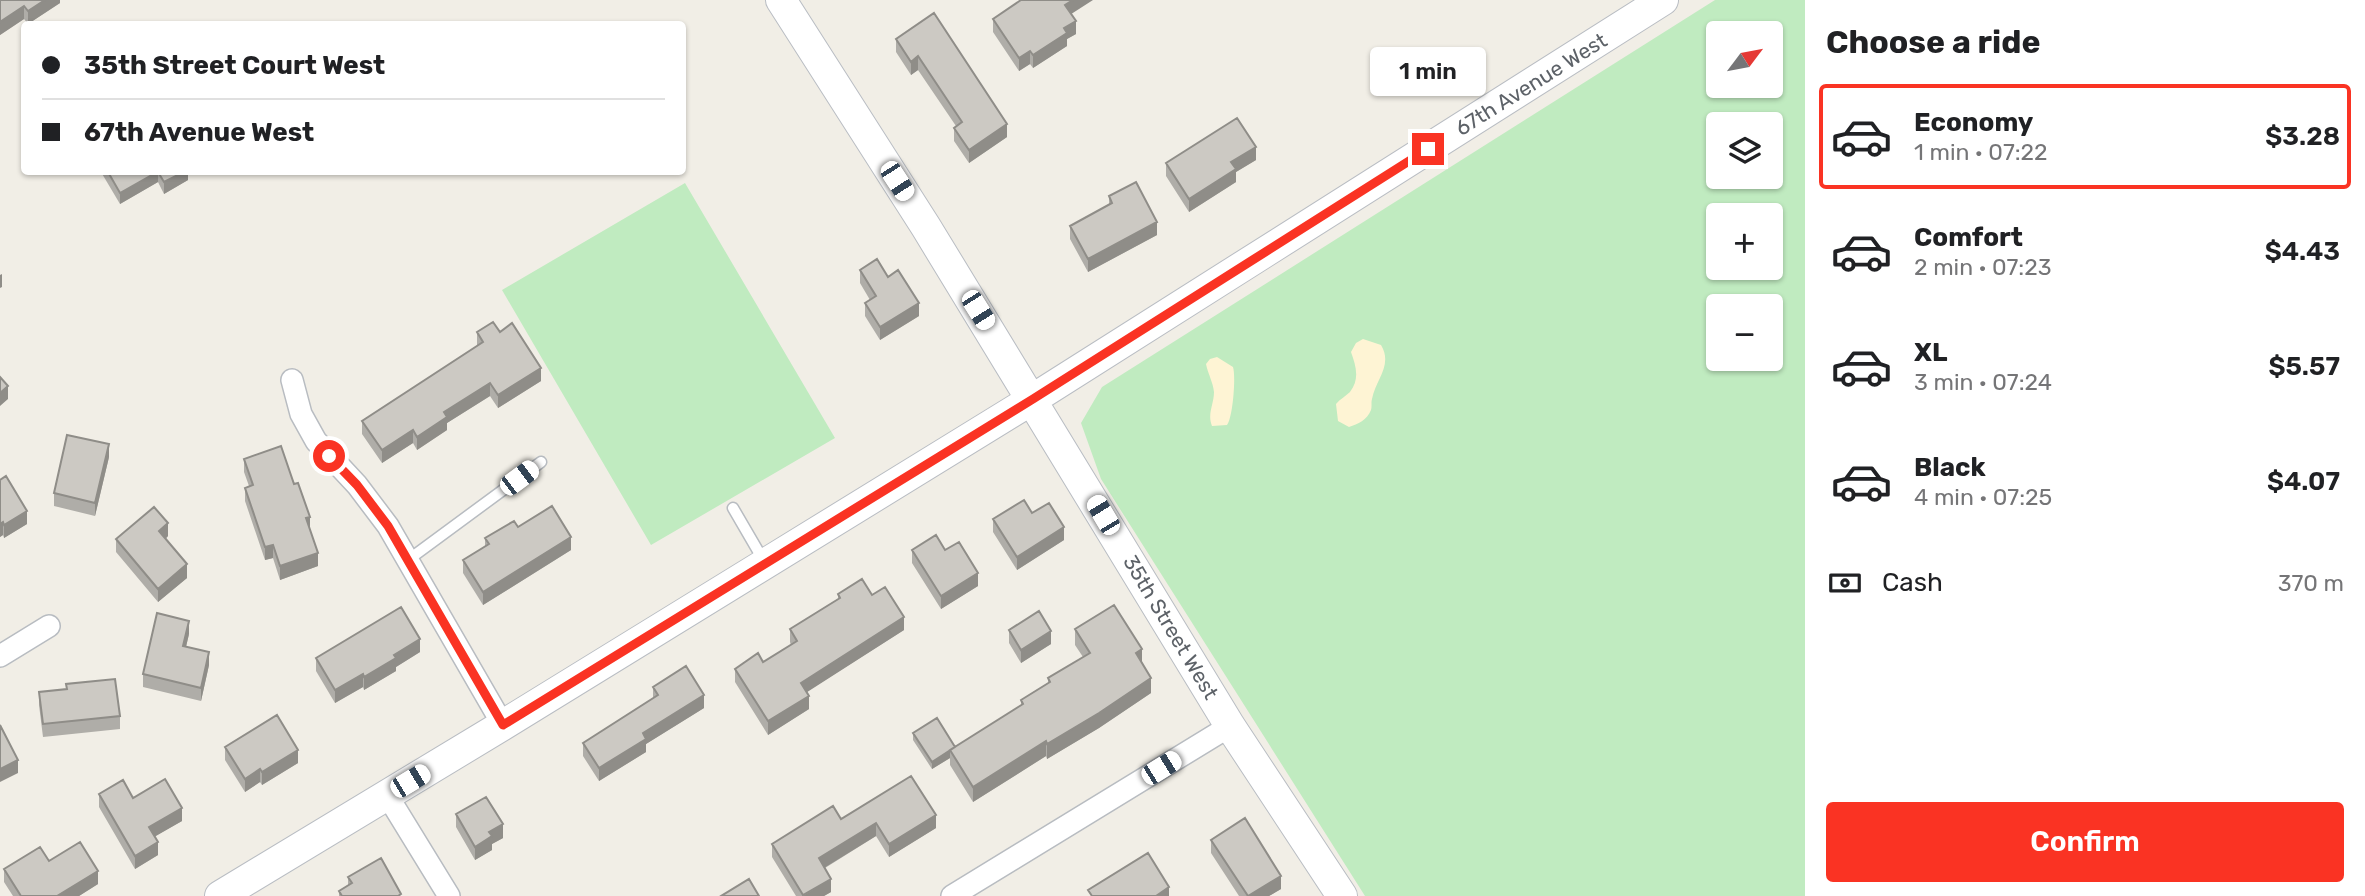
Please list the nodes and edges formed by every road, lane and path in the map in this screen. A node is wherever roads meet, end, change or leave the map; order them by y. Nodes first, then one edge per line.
1 (781, 0) edge
2 (1663, 0) edge
3 (292, 380) dead end
4 (1033, 399) junction
5 (541, 461) dead end
6 (733, 508) dead end
7 (408, 560) junction
8 (765, 564) junction
9 (49, 626) dead end
10 (0, 656) edge
11 (503, 725) junction
12 (1230, 726) junction
13 (387, 795) junction
14 (220, 896) edge
15 (449, 896) edge
16 (952, 896) edge
17 (1342, 896) edge

1 - 4 street, 35th Street West
2 - 4 street, 67th Avenue West
3 - 7 street
4 - 8 street, 67th Avenue West
4 - 12 street, 35th Street West
5 - 7 lane
6 - 8 lane
7 - 11 street
8 - 11 street, 67th Avenue West
9 - 10 street
11 - 13 street, 67th Avenue West
12 - 16 street
12 - 17 street, 35th Street West
13 - 14 street, 67th Avenue West
13 - 15 street

